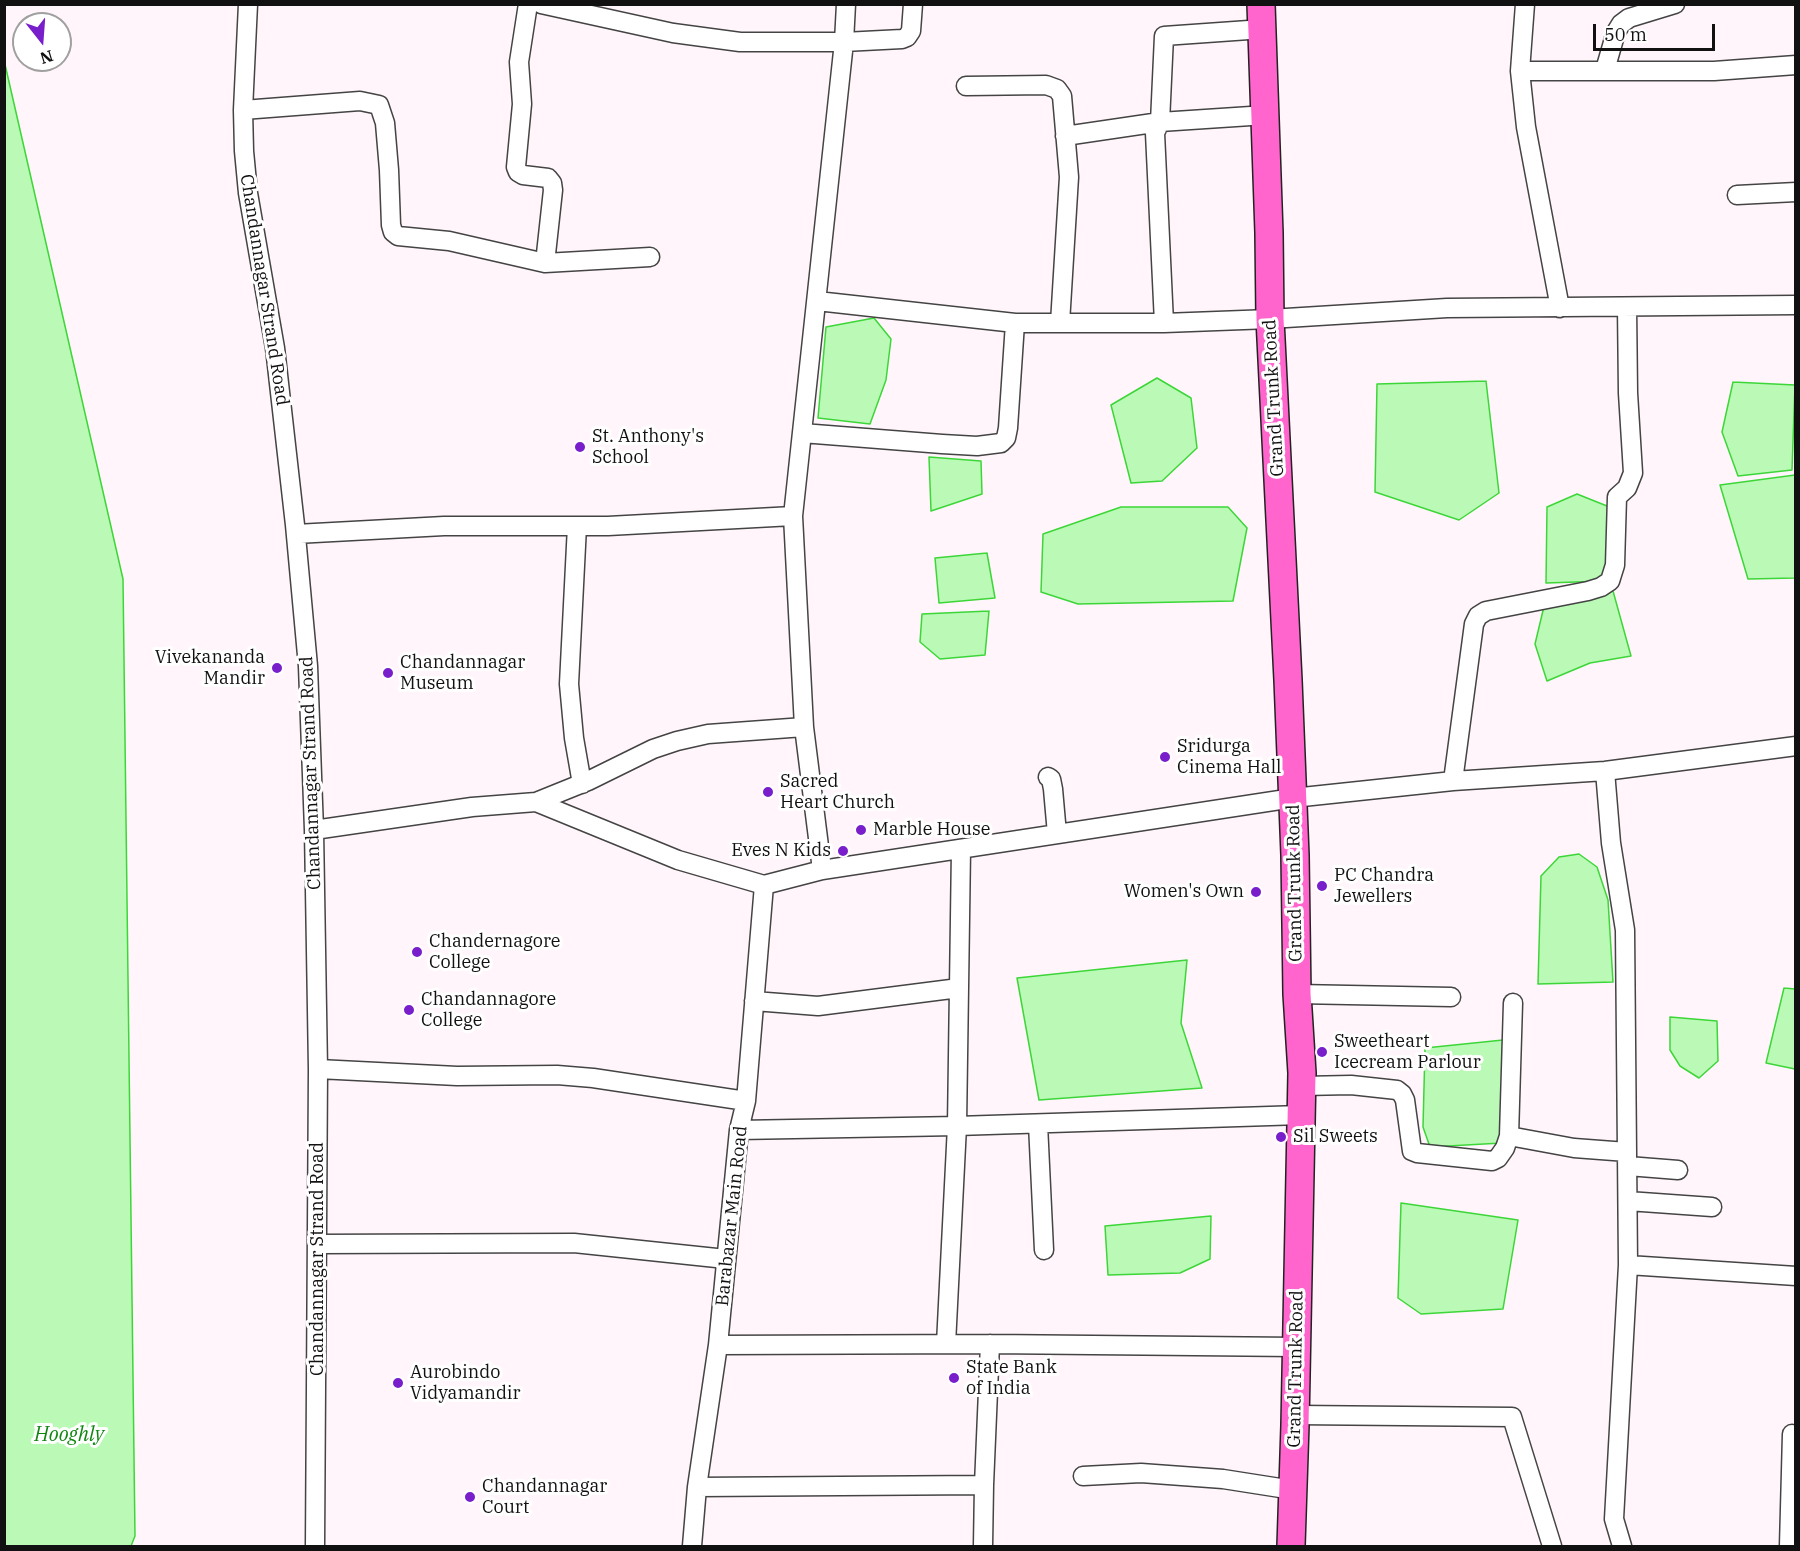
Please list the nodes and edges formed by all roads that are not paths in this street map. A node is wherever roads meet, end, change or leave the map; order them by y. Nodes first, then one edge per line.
1 (249, 4) edge
2 (528, 4) edge
3 (542, 4) edge
4 (846, 4) edge
5 (913, 4) edge
6 (1525, 4) edge
7 (1675, 4) edge
8 (1262, 17) edge
9 (844, 42) junction
10 (1796, 65) edge
11 (1605, 70) junction
12 (1520, 71) junction
13 (966, 86) dead end
14 (243, 110) junction
15 (1266, 115) junction
16 (1160, 122) junction
17 (1065, 136) junction
18 (1796, 192) edge
19 (1737, 195) dead end
20 (650, 256) dead end
21 (545, 263) junction
22 (817, 301) junction
23 (1796, 305) edge
24 (1628, 307) junction
25 (1560, 308) junction
26 (1270, 319) junction
27 (1015, 322) junction
28 (1060, 323) junction
29 (1164, 323) junction
30 (802, 434) junction
31 (794, 516) junction
32 (578, 526) junction
33 (296, 534) junction
34 (804, 727) junction
35 (1796, 746) edge
36 (1605, 771) junction
37 (1048, 777) dead end
38 (1453, 781) junction
39 (582, 784) junction
40 (1293, 798) junction
41 (536, 802) junction
42 (314, 830) junction
43 (1057, 834) junction
44 (961, 849) junction
45 (822, 870) junction
46 (764, 885) junction
47 (959, 988) junction
48 (1297, 994) junction
49 (1451, 997) dead end
50 (754, 1001) junction
51 (1513, 1003) dead end
52 (318, 1069) junction
53 (1302, 1086) junction
54 (746, 1101) junction
55 (1301, 1115) junction
56 (1038, 1124) junction
57 (957, 1126) junction
58 (739, 1130) junction
59 (1509, 1136) junction
60 (1628, 1159) junction
61 (1678, 1170) dead end
62 (1628, 1201) junction
63 (1712, 1207) dead end
64 (318, 1244) junction
65 (1044, 1250) dead end
66 (726, 1259) junction
67 (1628, 1265) junction
68 (1796, 1276) edge
69 (946, 1344) junction
70 (990, 1344) junction
71 (718, 1345) junction
72 (1297, 1347) junction
73 (1296, 1415) junction
74 (1792, 1434) dead end
75 (1083, 1476) dead end
76 (984, 1485) junction
77 (697, 1487) junction
78 (1293, 1490) junction
79 (315, 1546) edge
80 (692, 1546) edge
81 (983, 1546) edge
82 (1291, 1546) edge
83 (1552, 1546) edge
84 (1622, 1546) edge
85 (1789, 1546) edge

1 - 14 street, Chandannagar Strand Road
2 - 21 street
3 - 9 street
4 - 9 street
5 - 9 street
6 - 12 street
7 - 11 street
8 - 15 main road, Grand Trunk Road
8 - 16 street
9 - 22 street
10 - 11 street
11 - 12 street
12 - 25 street
13 - 17 street
14 - 21 street
14 - 33 street, Chandannagar Strand Road
15 - 16 street
15 - 26 main road, Grand Trunk Road
16 - 17 street
16 - 29 street
17 - 28 street
18 - 19 street
20 - 21 street
22 - 27 street
22 - 30 street
23 - 24 street
24 - 25 street
24 - 38 street
25 - 26 street
26 - 29 street
26 - 40 main road, Grand Trunk Road
27 - 28 street
27 - 30 street
28 - 29 street
30 - 31 street
31 - 32 street
31 - 34 street
32 - 33 street
32 - 39 street
33 - 42 street, Chandannagar Strand Road
34 - 39 street
34 - 45 street
35 - 36 street
36 - 38 street
36 - 60 street
37 - 43 street
38 - 40 street
39 - 41 street
40 - 43 street
40 - 48 main road, Grand Trunk Road
41 - 42 street
41 - 46 street
42 - 52 street, Chandannagar Strand Road
43 - 44 street
44 - 45 street
44 - 47 street
45 - 46 street
46 - 50 street, Barabazar Main Road
47 - 50 street
47 - 57 street
48 - 49 street
48 - 53 main road, Grand Trunk Road
50 - 54 street, Barabazar Main Road
51 - 59 street
52 - 54 street
52 - 64 street, Chandannagar Strand Road
53 - 55 main road, Grand Trunk Road
53 - 59 street
54 - 58 street, Barabazar Main Road
55 - 56 street
55 - 72 main road, Grand Trunk Road
56 - 57 street
56 - 65 street
57 - 58 street
57 - 69 street
58 - 66 street, Barabazar Main Road
59 - 60 street
60 - 61 street
60 - 62 street
62 - 63 street
62 - 67 street
64 - 66 street
64 - 79 street, Chandannagar Strand Road
66 - 71 street, Barabazar Main Road
67 - 68 street
67 - 84 street
69 - 70 street
69 - 71 street
70 - 72 street
70 - 76 street
71 - 77 street, Barabazar Main Road
72 - 73 main road, Grand Trunk Road
73 - 78 main road, Grand Trunk Road
73 - 83 street
74 - 85 street
75 - 78 street
76 - 77 street
76 - 81 street
77 - 80 street, Barabazar Main Road
78 - 82 main road, Grand Trunk Road

